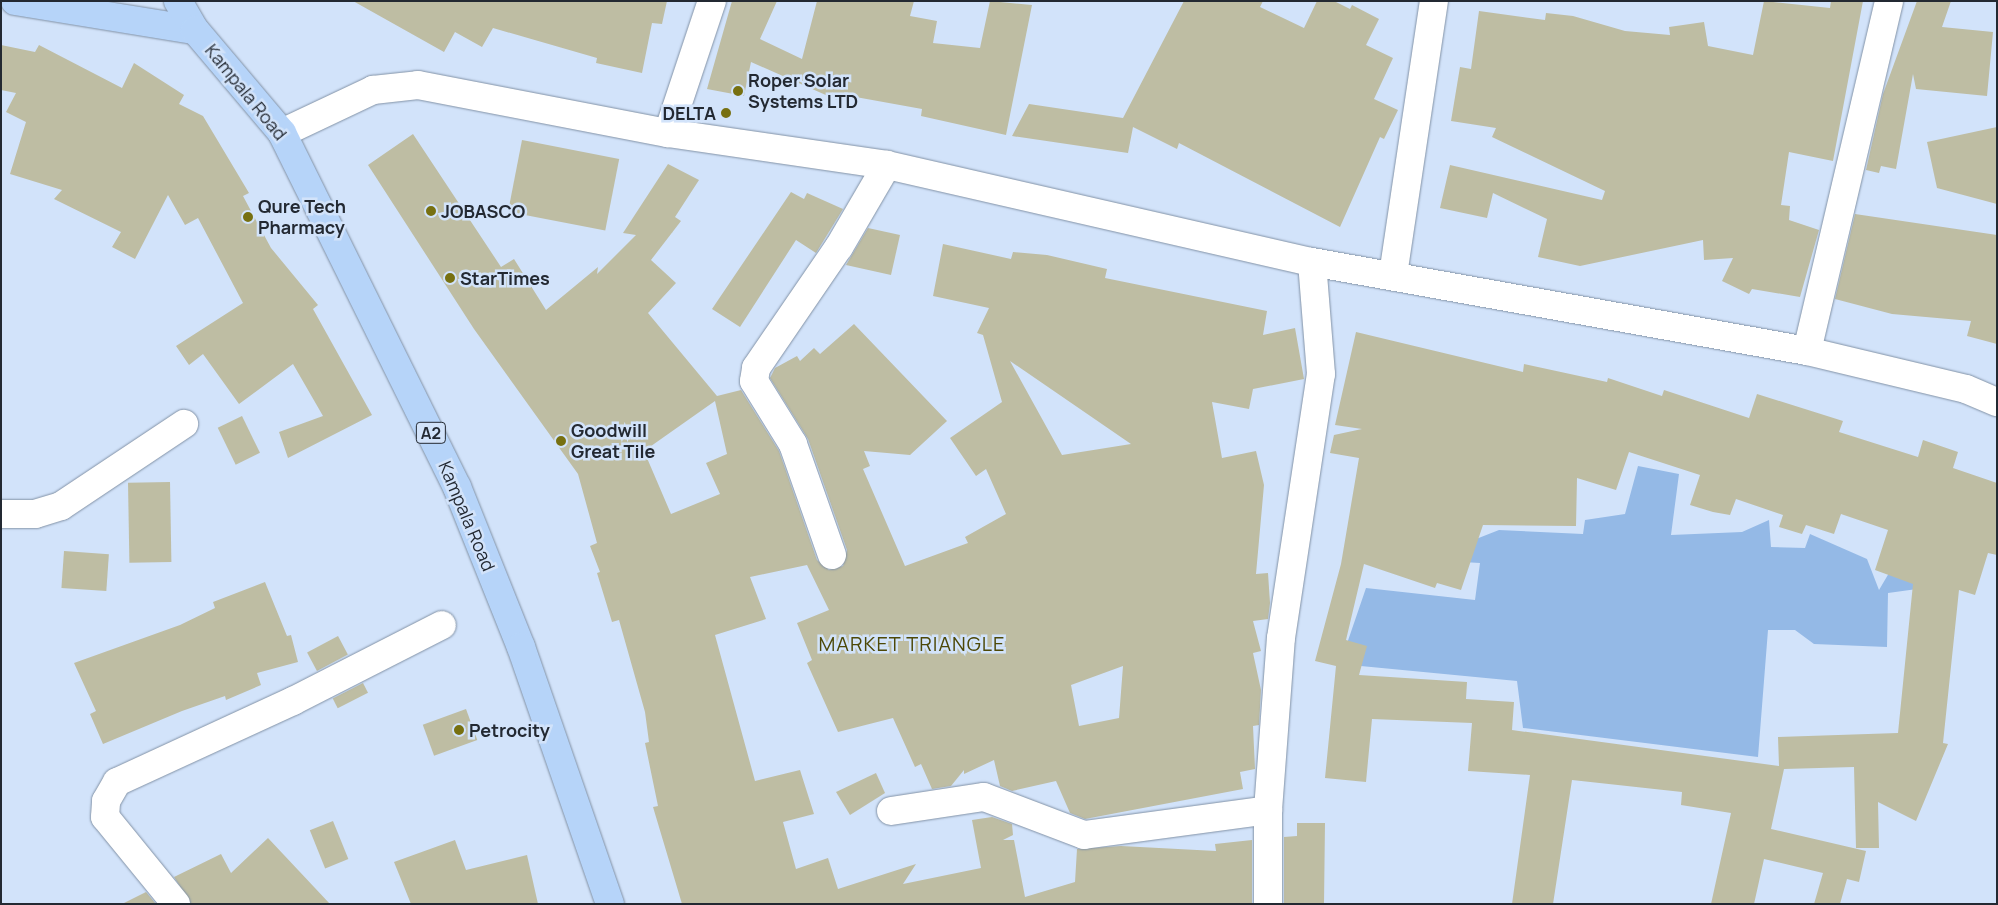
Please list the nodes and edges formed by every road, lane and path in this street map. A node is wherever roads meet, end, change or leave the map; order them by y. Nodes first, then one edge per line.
1 (16, 1) edge
2 (178, 1) edge
3 (712, 1) edge
4 (1434, 1) edge
5 (1889, 1) edge
6 (195, 30) junction
7 (282, 133) junction
8 (668, 133) junction
9 (887, 165) junction
10 (1312, 262) junction
11 (1393, 274) junction
12 (1807, 351) junction
13 (1997, 402) edge
14 (184, 424) dead end
15 (1, 514) edge
16 (832, 555) dead end
17 (442, 625) dead end
18 (1268, 810) junction
19 (891, 811) dead end
20 (176, 904) edge
21 (610, 904) edge
22 (1268, 904) edge

1 - 6 main road
2 - 6 main road, Kampala Road / A2
3 - 8 street
4 - 11 street
5 - 12 street
6 - 7 main road, Kampala Road / A2
7 - 8 street
7 - 21 main road, Kampala Road / A2
8 - 9 street
9 - 10 street
9 - 16 street
10 - 11 street
10 - 18 street
11 - 12 street
12 - 13 street
14 - 15 street
17 - 20 street
18 - 19 street
18 - 22 street

